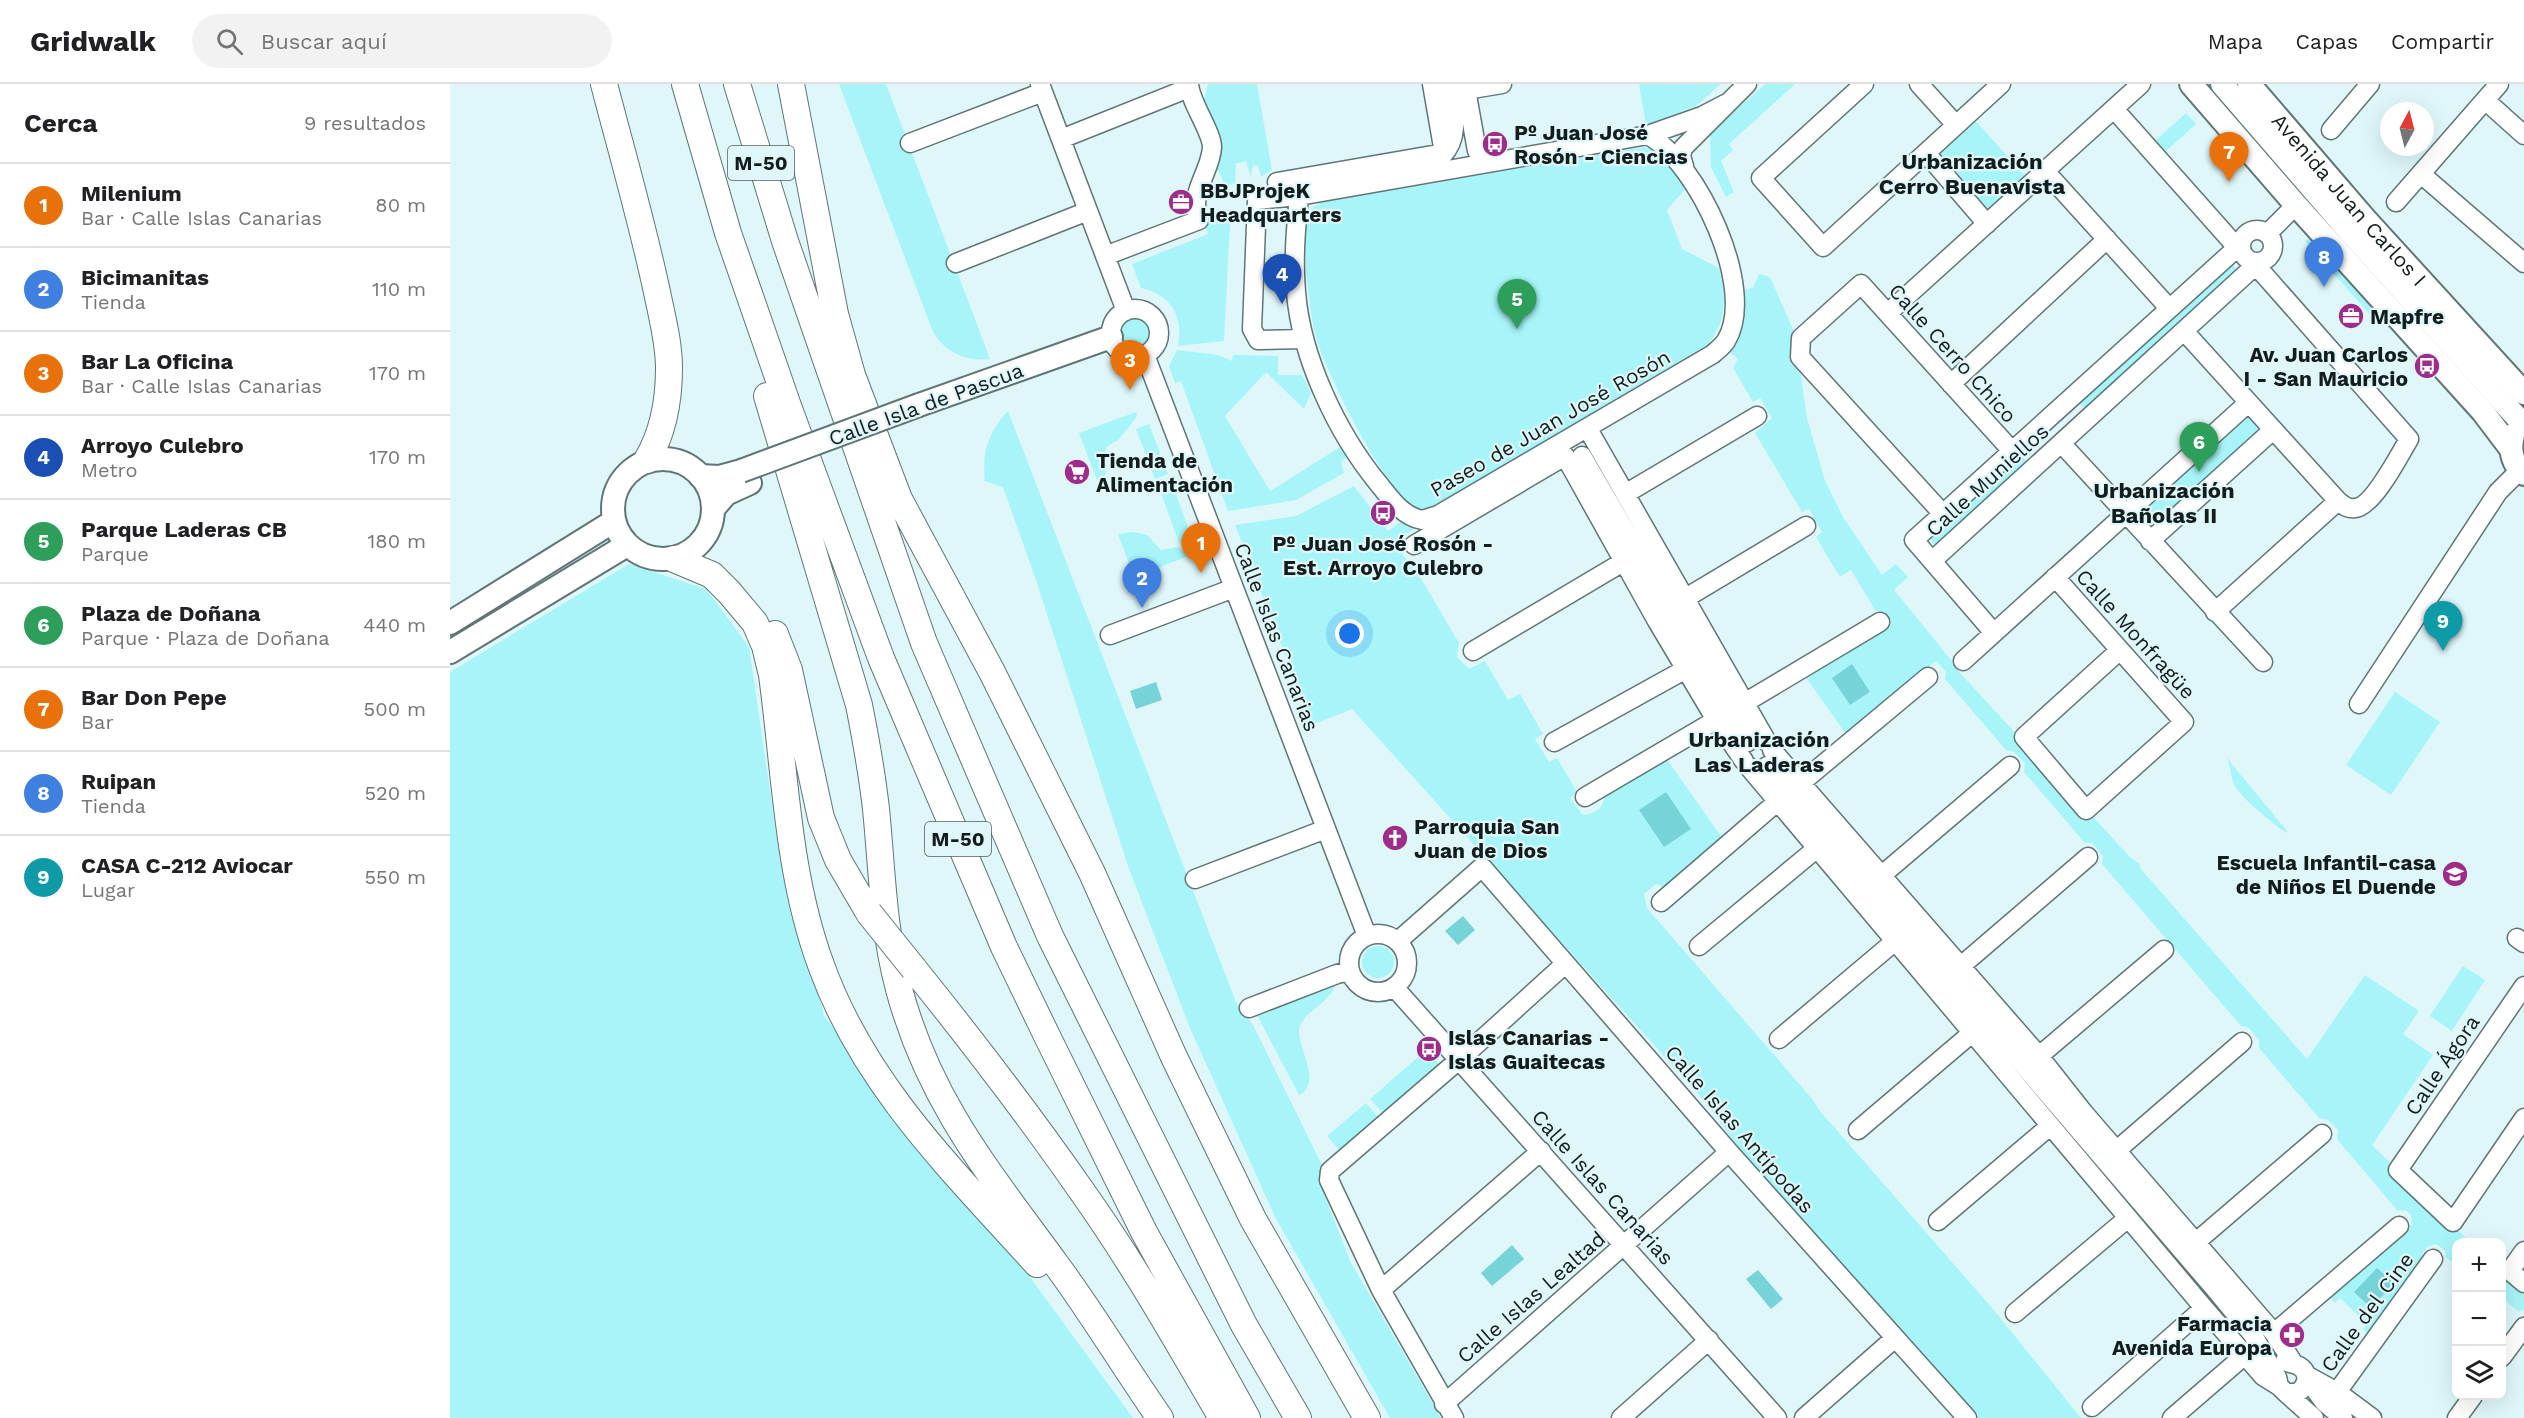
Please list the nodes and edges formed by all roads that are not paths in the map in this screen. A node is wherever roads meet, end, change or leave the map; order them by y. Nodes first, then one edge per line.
1 (604, 84) edge
2 (685, 84) edge
3 (736, 84) edge
4 (791, 84) edge
5 (1432, 84) edge
6 (1448, 84) edge
7 (1502, 84) edge
8 (1748, 84) edge
9 (1864, 84) edge
10 (1919, 84) edge
11 (2001, 84) edge
12 (2142, 84) edge
13 (2191, 84) edge
14 (2222, 84) edge
15 (2249, 84) edge
16 (2370, 84) edge
17 (2499, 84) edge
18 (1189, 86) edge
19 (1465, 87) edge
20 (1041, 88) edge
21 (2485, 100) junction
22 (1725, 104) junction
23 (2114, 109) junction
24 (1956, 125) junction
25 (1454, 127) junction
26 (2331, 130) dead end
27 (1648, 135) junction
28 (2524, 135) edge
29 (1060, 139) junction
30 (910, 143) dead end
31 (1473, 149) junction
32 (1446, 152) junction
33 (1926, 153) junction
34 (1497, 162) junction
35 (1684, 166) junction
36 (2045, 171) junction
37 (2421, 174) junction
38 (1420, 175) junction
39 (1277, 182) dead end
40 (1301, 189) junction
41 (2396, 202) dead end
42 (2296, 205) junction
43 (1088, 211) junction
44 (1987, 224) junction
45 (728, 233) junction
46 (2267, 234) junction
47 (2107, 239) junction
48 (2240, 245) junction
49 (1106, 256) junction
50 (956, 262) dead end
51 (2259, 263) junction
52 (2524, 263) edge
53 (2169, 308) junction
54 (1126, 311) junction
55 (1888, 314) junction
56 (2184, 331) junction
57 (1304, 339) junction
58 (1113, 341) junction
59 (1146, 355) junction
60 (1951, 384) junction
61 (2524, 393) edge
62 (2248, 403) junction
63 (1757, 416) dead end
64 (2523, 421) edge
65 (2273, 430) junction
66 (1591, 431) junction
67 (2061, 443) junction
68 (2511, 449) junction
69 (2012, 451) junction
70 (1568, 453) junction
71 (647, 460) junction
72 (2522, 472) edge
73 (700, 476) junction
74 (745, 477) junction
75 (1625, 494) junction
76 (2338, 501) junction
77 (713, 508) junction
78 (2126, 513) junction
79 (1943, 514) junction
80 (614, 521) junction
81 (1806, 526) dead end
82 (2150, 541) junction
83 (627, 545) junction
84 (1635, 545) junction
85 (1654, 547) junction
86 (674, 559) junction
87 (1932, 561) junction
88 (1623, 562) junction
89 (712, 575) junction
90 (2055, 577) junction
91 (1234, 588) junction
92 (1664, 597) junction
93 (1684, 599) junction
94 (2215, 612) junction
95 (1657, 621) junction
96 (1880, 622) dead end
97 (450, 623) edge
98 (1994, 633) junction
99 (1110, 635) dead end
100 (1711, 645) junction
101 (2120, 650) junction
102 (1473, 651) dead end
103 (450, 652) edge
104 (1963, 661) dead end
105 (2263, 662) dead end
106 (1705, 665) junction
107 (1686, 669) junction
108 (1928, 677) dead end
109 (1746, 702) junction
110 (2359, 704) dead end
111 (1716, 720) junction
112 (1554, 742) dead end
113 (1748, 742) junction
114 (1769, 753) junction
115 (1746, 763) junction
116 (2010, 766) dead end
117 (1802, 782) junction
118 (1585, 797) dead end
119 (1777, 802) junction
120 (1836, 822) junction
121 (1326, 829) junction
122 (1837, 848) junction
123 (1816, 849) junction
124 (2088, 857) dead end
125 (1882, 875) junction
126 (1862, 877) junction
127 (1195, 879) dead end
128 (1661, 902) dead end
129 (1862, 902) junction
130 (1898, 919) junction
131 (1922, 924) junction
132 (1367, 936) junction
133 (1398, 941) junction
134 (1894, 942) junction
135 (1699, 946) dead end
136 (2164, 950) dead end
137 (1565, 964) junction
138 (1961, 966) junction
139 (1350, 971) junction
140 (2524, 986) edge
141 (1395, 987) junction
142 (1932, 987) junction
143 (1959, 989) junction
144 (1996, 1007) junction
145 (1249, 1008) dead end
146 (1994, 1030) junction
147 (1972, 1033) junction
148 (1779, 1039) dead end
149 (2242, 1042) dead end
150 (1460, 1059) junction
151 (2031, 1060) junction
152 (2017, 1086) junction
153 (2059, 1108) junction
154 (2084, 1113) junction
155 (2524, 1118) edge
156 (2050, 1126) junction
157 (1858, 1130) dead end
158 (2322, 1134) dead end
159 (1541, 1150) junction
160 (2117, 1150) junction
161 (1729, 1152) junction
162 (2083, 1166) junction
163 (2115, 1174) junction
164 (2155, 1195) junction
165 (2128, 1218) junction
166 (2155, 1218) junction
167 (1938, 1221) dead end
168 (2399, 1226) dead end
169 (1624, 1245) junction
170 (2188, 1245) junction
171 (2524, 1251) edge
172 (2433, 1259) dead end
173 (2175, 1272) junction
174 (2517, 1277) edge
175 (2215, 1289) junction
176 (1381, 1290) junction
177 (2237, 1291) junction
178 (2204, 1308) junction
179 (2015, 1312) dead end
180 (2524, 1327) edge
181 (2274, 1334) junction
182 (2253, 1335) junction
183 (1895, 1338) junction
184 (1709, 1340) junction
185 (2506, 1352) edge
186 (2245, 1355) junction
187 (2299, 1371) junction
188 (1138, 1387) junction
189 (2284, 1388) junction
190 (2337, 1392) junction
191 (2470, 1400) edge
192 (2092, 1407) dead end
193 (1449, 1411) edge
194 (1160, 1418) edge
195 (1222, 1418) edge
196 (1247, 1418) edge
197 (1298, 1418) edge
198 (1367, 1418) edge
199 (1621, 1418) edge
200 (1777, 1418) edge
201 (1804, 1418) edge
202 (1967, 1418) edge
203 (2172, 1418) edge
204 (2314, 1418) edge
205 (2342, 1418) edge
206 (2372, 1418) edge
207 (2457, 1418) edge

1 - 71 highway
2 - 45 highway, M-50
3 - 197 highway, M-50
4 - 198 highway
5 - 32 street
6 - 25 street
7 - 19 street
8 - 22 street
9 - 33 street
10 - 24 street
11 - 24 street
12 - 23 street
13 - 42 main road, Avenida Juan Carlos I
14 - 64 main road, Avenida Juan Carlos I
15 - 61 main road, Avenida Juan Carlos I
16 - 26 street
17 - 21 street
18 - 29 street
18 - 49 street
19 - 31 street
20 - 29 street
20 - 30 street
21 - 28 street
21 - 37 street
22 - 27 street
22 - 35 street
23 - 36 street
23 - 48 street
24 - 33 street
25 - 31 street
25 - 32 street
27 - 34 street
27 - 35 street, Paseo de Juan José Rosón
29 - 43 street
31 - 32 street
31 - 34 street
32 - 38 street
32 - 40 street
33 - 44 street
34 - 38 street
35 - 66 street, Paseo de Juan José Rosón
36 - 44 street
36 - 47 street
37 - 41 street
37 - 52 street
38 - 40 street
39 - 40 street
40 - 57 street, Paseo de Juan José Rosón
40 - 57 street
42 - 46 street
42 - 68 main road, Avenida Juan Carlos I
43 - 49 street
43 - 50 street
44 - 55 street
45 - 188 highway
45 - 196 highway, M-50
46 - 48 street
46 - 51 street
47 - 53 street
47 - 60 street
48 - 51 street
48 - 53 street, Calle Muniellos
49 - 54 street
51 - 56 street, Calle Muniellos
51 - 76 street
53 - 69 street, Calle Muniellos
54 - 58 street
54 - 59 street
55 - 60 street, Calle Cerro Chico
55 - 79 street, Calle Cerro Chico
56 - 62 street
56 - 67 street, Calle Muniellos
57 - 70 street, Paseo de Juan José Rosón
58 - 59 street
58 - 74 main road, Calle Isla de Pascua, bridge
59 - 91 street, Calle Islas Canarias
60 - 69 street, Calle Cerro Chico
62 - 65 street
62 - 78 street
63 - 75 street
64 - 68 main road
65 - 76 street
65 - 82 street
66 - 70 street, Paseo de Juan José Rosón
66 - 70 street
66 - 75 street
67 - 78 street
67 - 87 street, Calle Muniellos
68 - 72 main road, Avenida Juan Carlos I
69 - 79 street, Calle Muniellos
70 - 84 street
70 - 88 street
71 - 73 main road
71 - 80 main road
72 - 110 street
73 - 74 main road
73 - 77 main road
74 - 77 main road
75 - 85 street
76 - 94 street
77 - 86 main road
78 - 82 street
78 - 90 street
79 - 87 street, Calle Muniellos
80 - 83 main road
80 - 97 main road
81 - 93 street
82 - 94 street
83 - 86 main road
83 - 103 main road
84 - 85 street
84 - 92 street
85 - 93 street
86 - 89 highway
87 - 98 street
88 - 95 street
88 - 102 street
89 - 188 highway
89 - 195 highway, bridge
90 - 98 street
90 - 101 street, Calle Monfragüe
91 - 99 street
91 - 121 street, Calle Islas Canarias
92 - 95 street
92 - 106 street
93 - 100 street
94 - 105 street
95 - 107 street
96 - 109 street
98 - 104 street
100 - 106 street
100 - 109 street
101 - 101 street, Calle Monfragüe
106 - 113 street
107 - 111 street
107 - 112 street
108 - 117 street
109 - 114 street
111 - 115 street
111 - 118 street
113 - 114 street
113 - 115 street
114 - 115 street
114 - 117 street
114 - 122 street
115 - 119 street
116 - 125 street
117 - 120 street
119 - 123 street
119 - 128 street
120 - 122 street
120 - 125 street
121 - 127 street
121 - 132 street, Calle Islas Canarias
122 - 126 street
123 - 129 street
123 - 135 street
124 - 138 street
125 - 131 street
126 - 129 street
126 - 130 street
129 - 134 street
130 - 131 street
130 - 143 street
131 - 138 street
132 - 133 street
132 - 139 street
133 - 137 street, Calle Islas Antípodas
133 - 141 street
134 - 142 street
134 - 148 street
136 - 151 street
137 - 150 street
137 - 161 street, Calle Islas Antípodas
138 - 144 street
139 - 141 street
139 - 145 street
140 - 155 street, Calle Ágora
141 - 150 street, Calle Islas Canarias
142 - 143 street
142 - 147 street
143 - 146 street
144 - 146 street
144 - 151 street
146 - 151 street
147 - 152 street
147 - 157 street
149 - 160 street
150 - 159 street, Calle Islas Canarias
150 - 176 street
151 - 152 street
151 - 153 street
151 - 154 street
152 - 156 street
153 - 154 street
153 - 163 street
154 - 160 street
156 - 162 street
156 - 167 street
158 - 170 street
159 - 169 street, Calle Islas Canarias
159 - 176 street
160 - 164 street
161 - 169 street, Calle Islas Lealtad
161 - 183 street, Calle Islas Antípodas
162 - 163 street
162 - 165 street
163 - 166 street
164 - 166 street
164 - 170 street
165 - 173 street
165 - 179 street
166 - 170 street
168 - 181 street
169 - 184 street, Calle Islas Canarias
169 - 193 street, Calle Islas Lealtad
170 - 173 street
170 - 175 street
170 - 177 street
171 - 174 street
172 - 190 street, Calle del Cine
173 - 178 street
175 - 177 street
175 - 182 street
176 - 193 street
177 - 181 street
178 - 186 street
178 - 192 street
180 - 185 street
181 - 187 street
182 - 187 street
182 - 189 street
183 - 201 street
183 - 202 street, Calle Islas Antípodas
184 - 199 street
184 - 200 street, Calle Islas Canarias
186 - 189 street
186 - 203 street
187 - 189 street
187 - 189 street
187 - 190 street
187 - 205 street
188 - 194 highway
189 - 204 street
189 - 205 street
190 - 206 street
191 - 207 street

